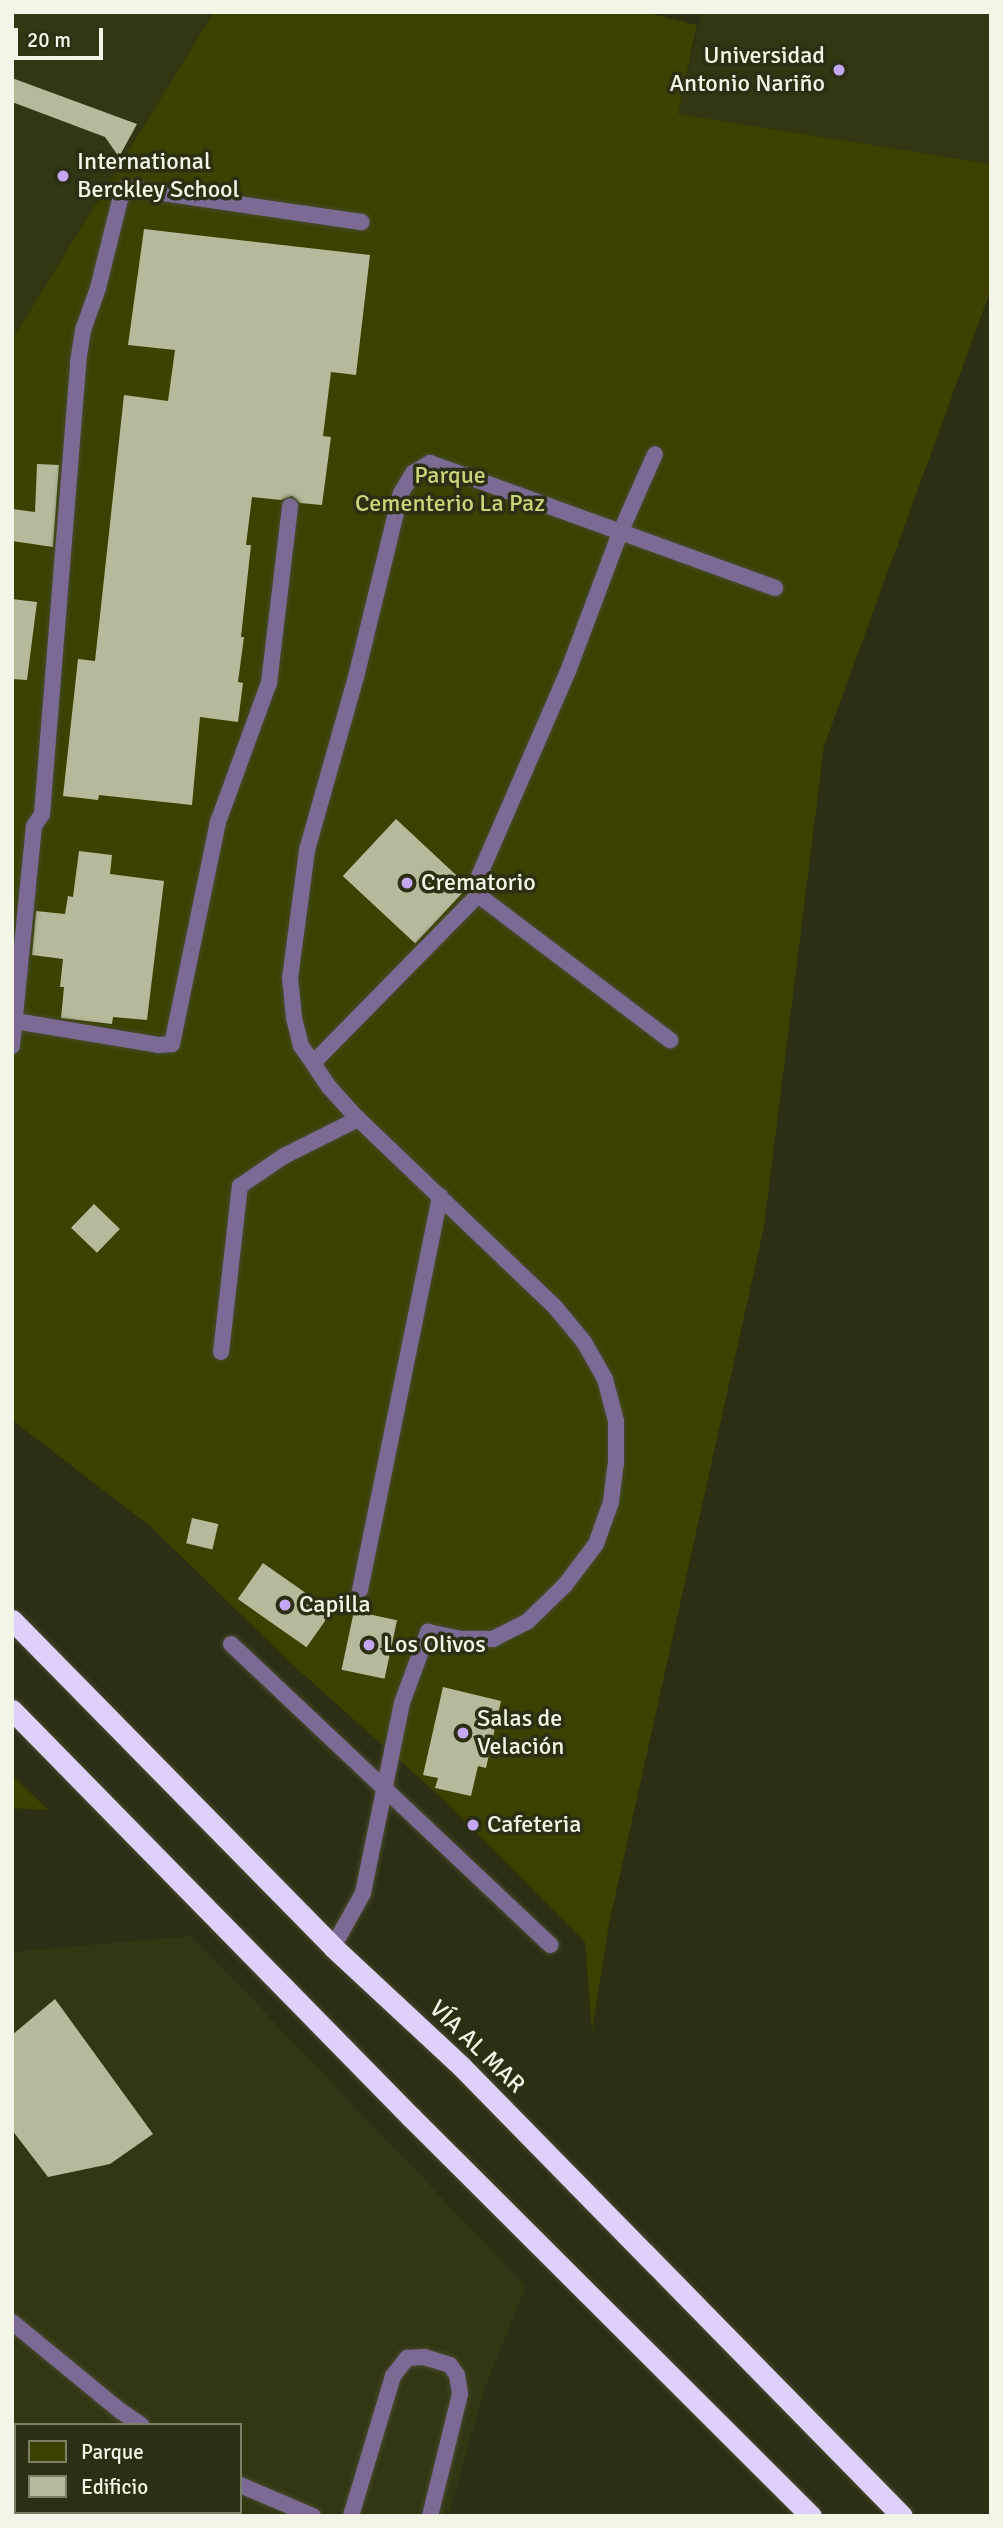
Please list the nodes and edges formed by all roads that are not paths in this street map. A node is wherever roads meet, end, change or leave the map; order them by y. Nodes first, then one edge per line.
1 (362, 222) dead end
2 (655, 454) dead end
3 (290, 506) dead end
4 (620, 533) junction
5 (775, 588) dead end
6 (478, 895) junction
7 (15, 1021) junction
8 (670, 1040) dead end
9 (12, 1046) edge
10 (313, 1063) junction
11 (358, 1119) junction
12 (440, 1196) junction
13 (221, 1352) dead end
14 (360, 1590) dead end
15 (12, 1620) edge
16 (231, 1644) dead end
17 (12, 1710) edge
18 (385, 1789) junction
19 (550, 1945) dead end
20 (333, 1947) junction
21 (12, 2322) edge
22 (138, 2423) edge
23 (242, 2486) edge
24 (313, 2516) edge
25 (351, 2516) edge
26 (430, 2516) edge
27 (811, 2516) edge
28 (902, 2516) edge

1 - 7 lane
2 - 4 lane
3 - 7 lane
4 - 5 lane
4 - 6 lane
4 - 10 lane
6 - 8 lane
6 - 10 lane
7 - 9 lane
10 - 11 lane
11 - 12 lane
11 - 13 lane
12 - 14 lane
12 - 18 lane
15 - 20 highway, VÍA AL MAR
16 - 18 lane
17 - 27 highway
18 - 19 lane
18 - 20 lane
20 - 28 highway, VÍA AL MAR
21 - 22 lane
23 - 24 lane
25 - 26 lane

